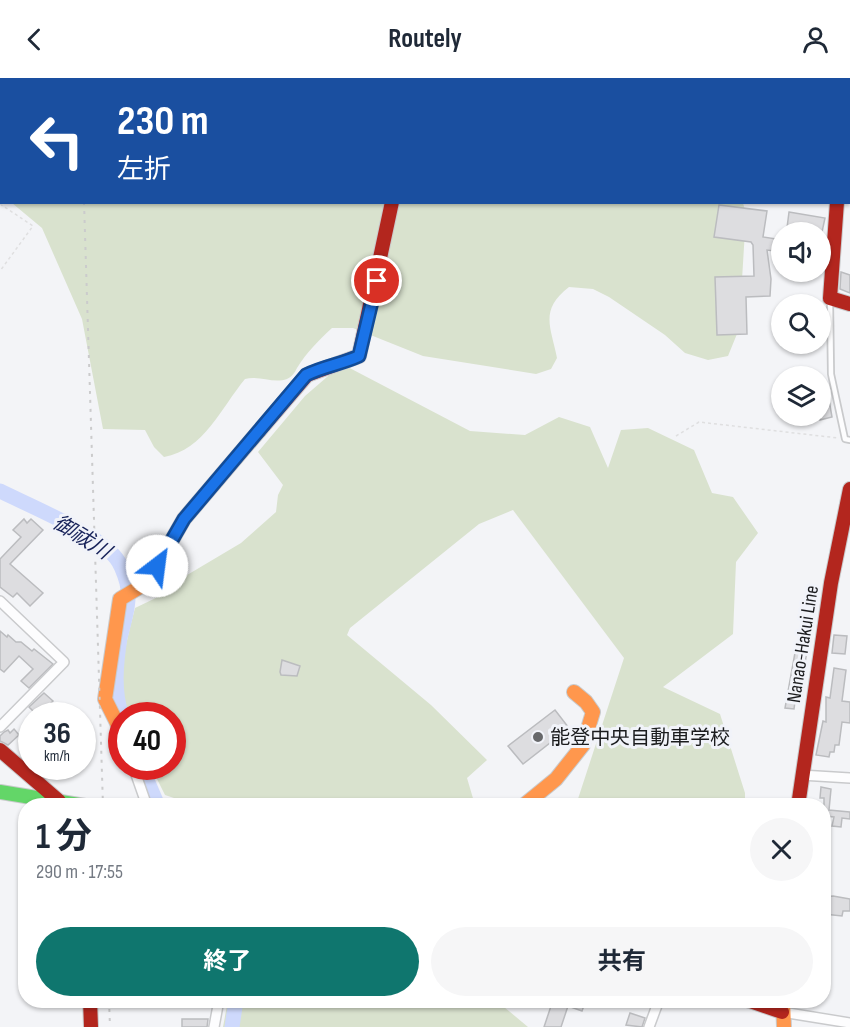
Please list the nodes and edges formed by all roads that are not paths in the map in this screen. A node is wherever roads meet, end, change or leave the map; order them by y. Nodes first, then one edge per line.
1 (392, 204) edge
2 (837, 204) edge
3 (830, 294) edge
4 (831, 298) edge
5 (850, 304) edge
6 (831, 354) edge
7 (848, 439) edge
8 (850, 489) edge
9 (0, 601) edge
10 (574, 692) dead end
11 (108, 705) edge
12 (0, 727) edge
13 (0, 750) edge
14 (801, 775) junction
15 (850, 778) edge
16 (138, 780) edge
17 (0, 792) edge
18 (39, 798) edge
19 (56, 798) edge
20 (144, 798) edge
21 (533, 798) edge
22 (799, 798) edge
23 (90, 1008) edge
24 (218, 1008) edge
25 (656, 1008) edge
26 (782, 1008) edge
27 (790, 1008) edge
28 (850, 1023) edge
29 (91, 1027) edge
30 (214, 1027) edge
31 (649, 1027) edge
32 (784, 1027) edge

1 - 11 street
2 - 3 street
4 - 5 street
6 - 7 lane
8 - 14 street, Nanao-Hakui Line
9 - 12 street
10 - 21 street
13 - 19 street
14 - 15 street
14 - 22 street, Nanao-Hakui Line
16 - 20 street
17 - 18 street
23 - 29 street
24 - 30 street
25 - 31 street
26 - 32 street
27 - 28 street

